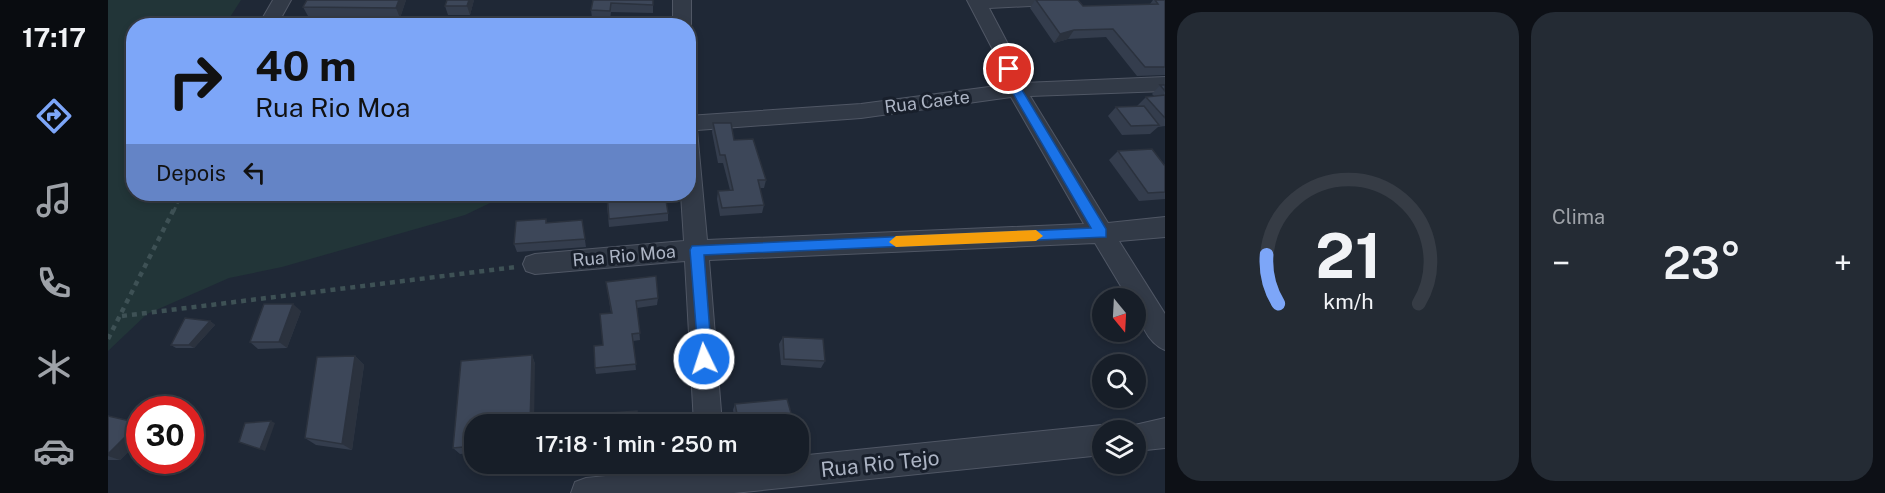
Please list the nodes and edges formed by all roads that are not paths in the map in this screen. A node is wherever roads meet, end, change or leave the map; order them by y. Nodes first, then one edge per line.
1 (282, 0) edge
2 (682, 0) edge
3 (1048, 0) edge
4 (977, 2) edge
5 (272, 18) edge
6 (682, 18) edge
7 (1165, 84) edge
8 (1016, 90) junction
9 (696, 122) edge
10 (693, 201) edge
11 (1165, 227) edge
12 (1101, 233) junction
13 (697, 250) junction
14 (535, 264) road end
15 (1165, 338) edge
16 (707, 414) edge
17 (1165, 434) edge
18 (1146, 435) edge
19 (1092, 441) edge
20 (712, 479) edge
21 (586, 493) edge

1 - 5 street
2 - 6 street
3 - 4 street
4 - 8 street
7 - 8 street, Rua Caete
8 - 9 street, Rua Caete
8 - 12 street
10 - 13 street
11 - 12 street, Rua Rio Moa
12 - 13 street, Rua Rio Moa
12 - 15 street
13 - 14 street, Rua Rio Moa
13 - 16 street
17 - 18 street
19 - 20 street, Rua Rio Tejo
20 - 21 street, Rua Rio Tejo

